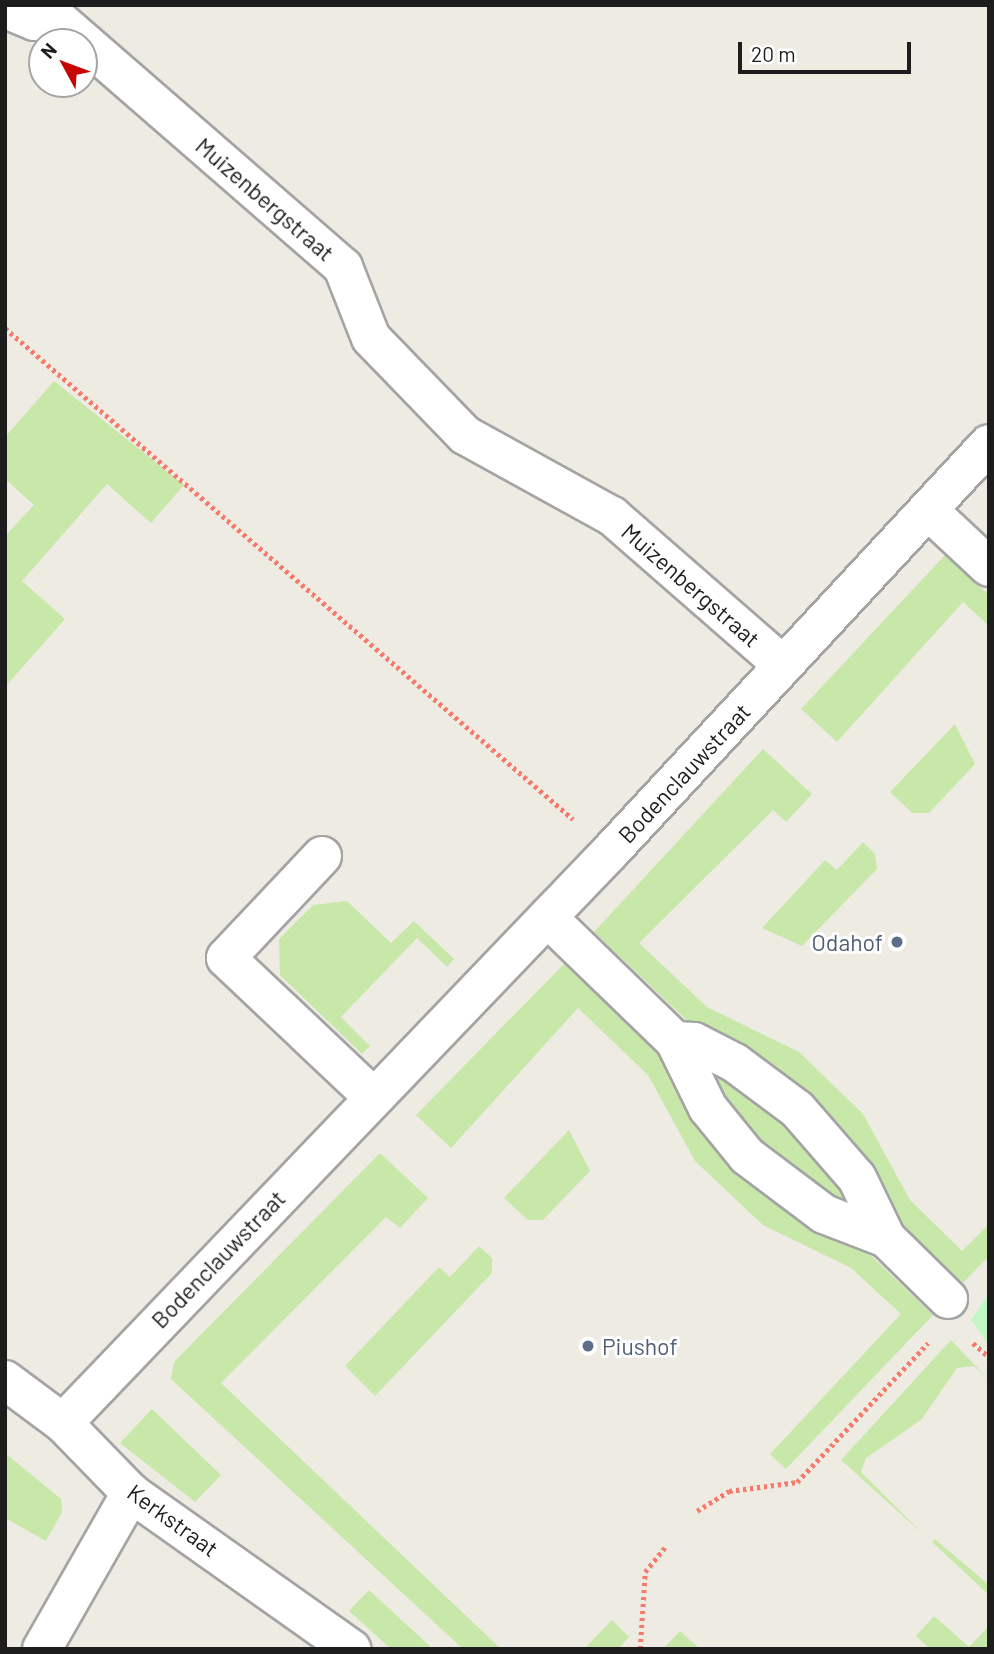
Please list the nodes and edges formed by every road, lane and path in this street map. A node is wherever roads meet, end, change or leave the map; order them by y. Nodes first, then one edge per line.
1 (5, 9) edge
2 (5, 328) edge
3 (989, 444) edge
4 (928, 510) junction
5 (989, 567) edge
6 (783, 666) junction
7 (611, 851) junction
8 (322, 856) dead end
9 (548, 918) junction
10 (676, 1041) junction
11 (373, 1097) junction
12 (886, 1238) junction
13 (948, 1299) dead end
14 (931, 1340) dead end
15 (5, 1380) edge
16 (63, 1423) junction
17 (131, 1493) junction
18 (697, 1511) dead end
19 (665, 1547) dead end
20 (42, 1649) edge
21 (351, 1649) edge
22 (640, 1649) edge

1 - 6 street, Muizenbergstraat
2 - 7 path
3 - 4 street, Bodenclauwstraat
4 - 5 street
4 - 6 street, Bodenclauwstraat
6 - 7 street, Bodenclauwstraat
7 - 9 street, Bodenclauwstraat
8 - 11 street
9 - 10 street
9 - 11 street, Bodenclauwstraat
10 - 12 street
10 - 12 street
11 - 16 street, Bodenclauwstraat
12 - 13 street
14 - 18 path
15 - 16 street, Kerkstraat
16 - 17 street, Kerkstraat
17 - 20 street
17 - 21 street, Kerkstraat
19 - 22 path

